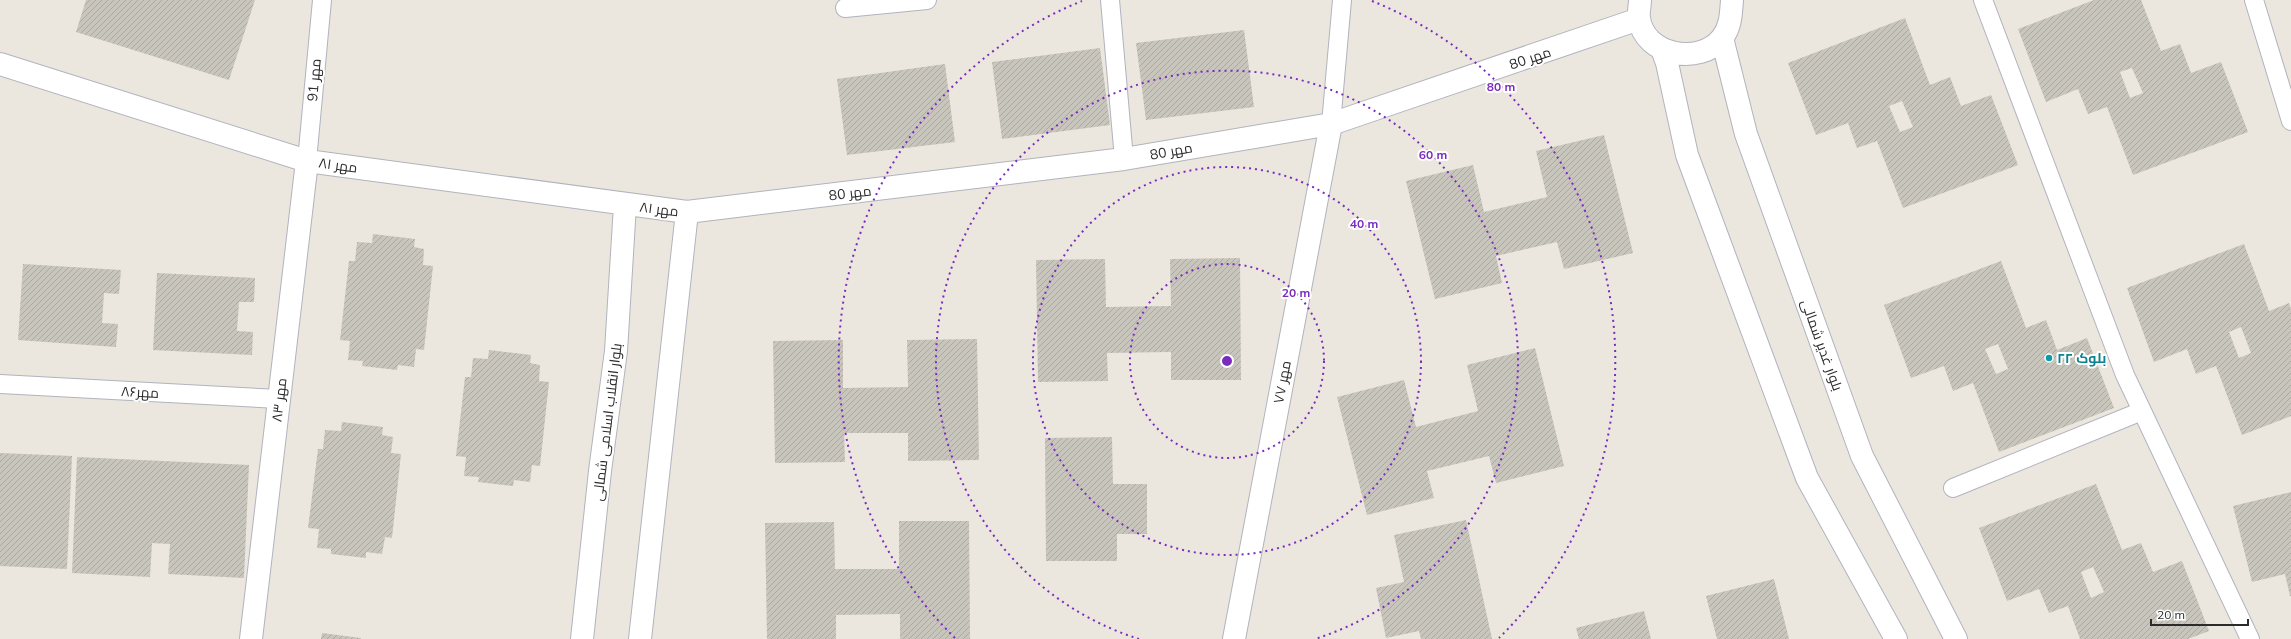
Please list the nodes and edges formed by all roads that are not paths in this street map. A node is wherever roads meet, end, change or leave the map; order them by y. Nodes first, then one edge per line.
1 (322, 0) edge
2 (927, 0) edge
3 (1110, 0) edge
4 (1342, 0) edge
5 (1732, 0) edge
6 (1983, 0) edge
7 (2254, 0) edge
8 (845, 8) dead end
9 (1639, 10) edge
10 (1722, 38) junction
11 (1662, 49) junction
12 (0, 64) edge
13 (2291, 121) edge
14 (1331, 124) junction
15 (1124, 159) junction
16 (307, 161) junction
17 (625, 205) junction
18 (687, 212) junction
19 (0, 384) edge
20 (279, 400) junction
21 (2142, 411) junction
22 (1953, 488) dead end
23 (251, 639) edge
24 (582, 639) edge
25 (640, 639) edge
26 (1234, 639) edge
27 (1896, 639) edge
28 (1956, 639) edge
29 (2250, 639) edge

1 - 16 lane, مهر 91
2 - 8 lane
3 - 15 lane
4 - 14 lane
5 - 10 street
6 - 21 lane
7 - 13 lane
9 - 11 street
9 - 14 street, مهر 80
10 - 11 street
10 - 28 street, بلوار غدیر شمالی
11 - 27 street
12 - 16 street, مهر ۸۱
14 - 15 street, مهر 80
14 - 26 street, مهر ۷۷
15 - 18 street, مهر 80
16 - 17 street, مهر ۸۱
16 - 20 street, مهر ۸۳
17 - 18 street, مهر ۸۱
17 - 24 street, بلوار انقلاب اسلامی شمالی
18 - 25 street
19 - 20 lane, مهر۸۶
20 - 23 street, مهر ۸۳
21 - 22 lane
21 - 29 lane

